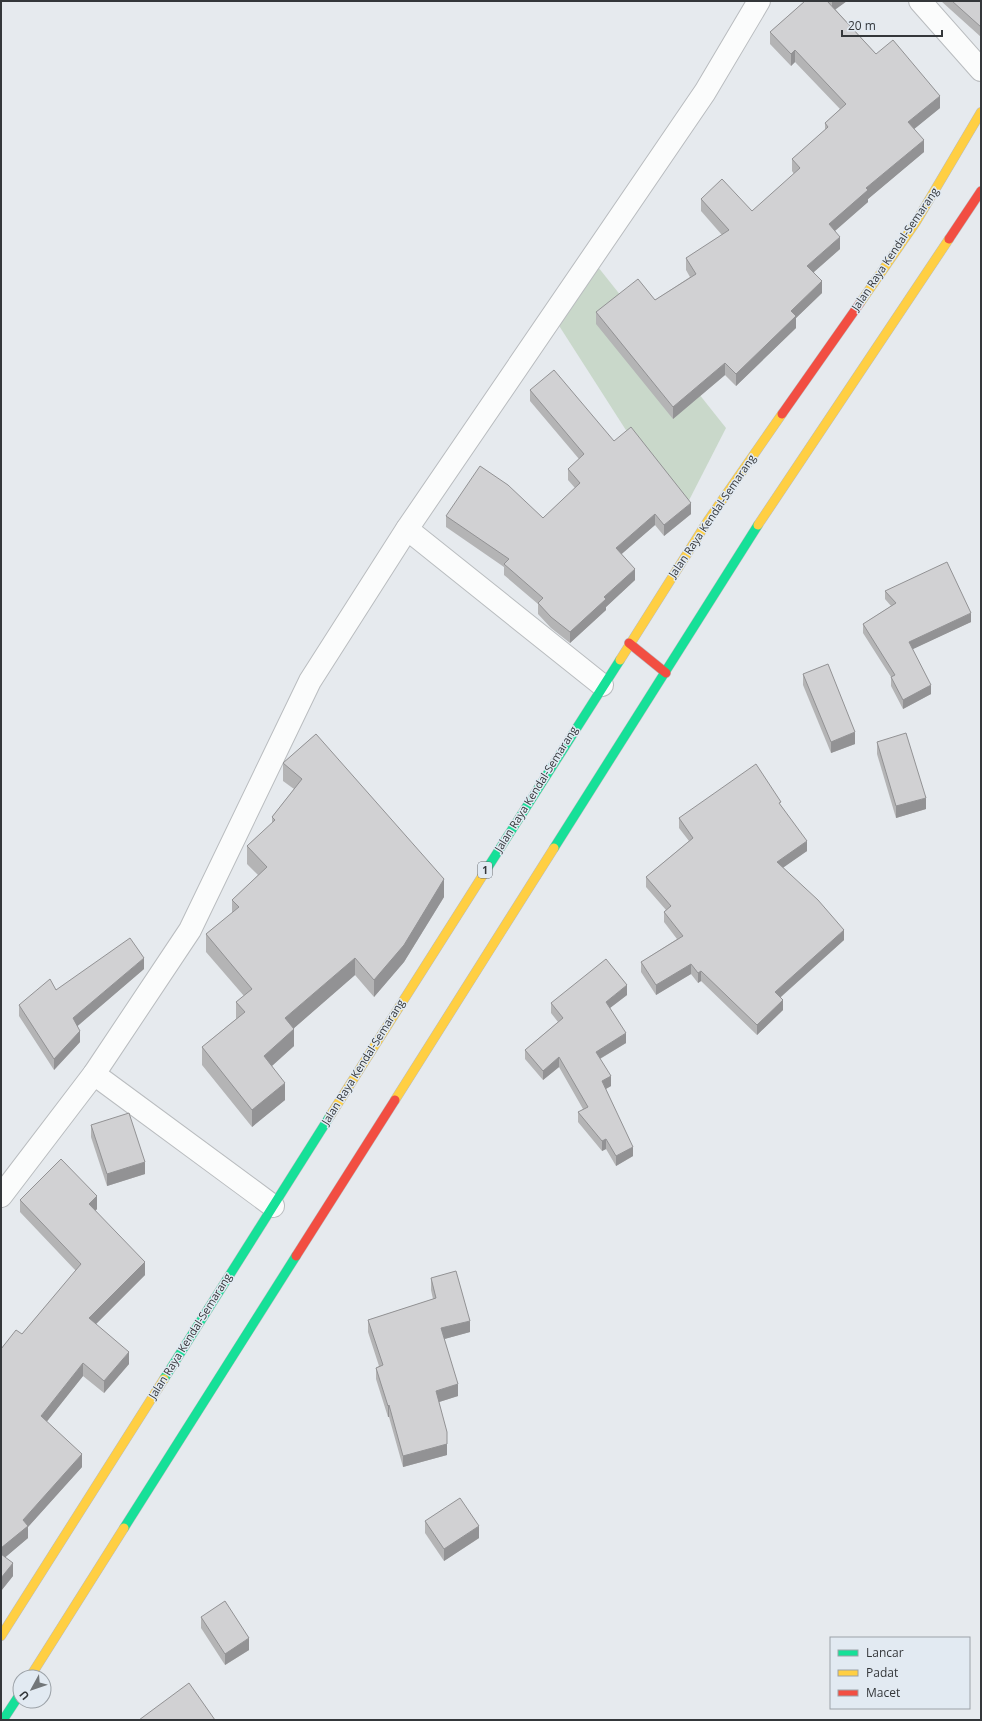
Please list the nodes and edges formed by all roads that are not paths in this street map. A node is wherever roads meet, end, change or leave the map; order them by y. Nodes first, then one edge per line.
1 (920, 1) edge
2 (756, 3) edge
3 (981, 70) edge
4 (981, 112) edge
5 (981, 191) edge
6 (408, 529) junction
7 (629, 643) junction
8 (666, 673) junction
9 (602, 685) junction
10 (94, 1074) junction
11 (1, 1196) edge
12 (273, 1206) junction
13 (1, 1636) edge
14 (35, 1669) edge
15 (12, 1706) edge
16 (3, 1720) edge

1 - 3 street
2 - 6 street
4 - 7 highway, Jalan Raya Kendal-Semarang / 1
5 - 8 highway
6 - 9 street
6 - 10 street
7 - 8 highway
7 - 9 highway, Jalan Raya Kendal-Semarang / 1
8 - 14 highway
9 - 12 highway, Jalan Raya Kendal-Semarang / 1
10 - 11 street
10 - 12 street
12 - 13 highway, Jalan Raya Kendal-Semarang / 1
15 - 16 highway

